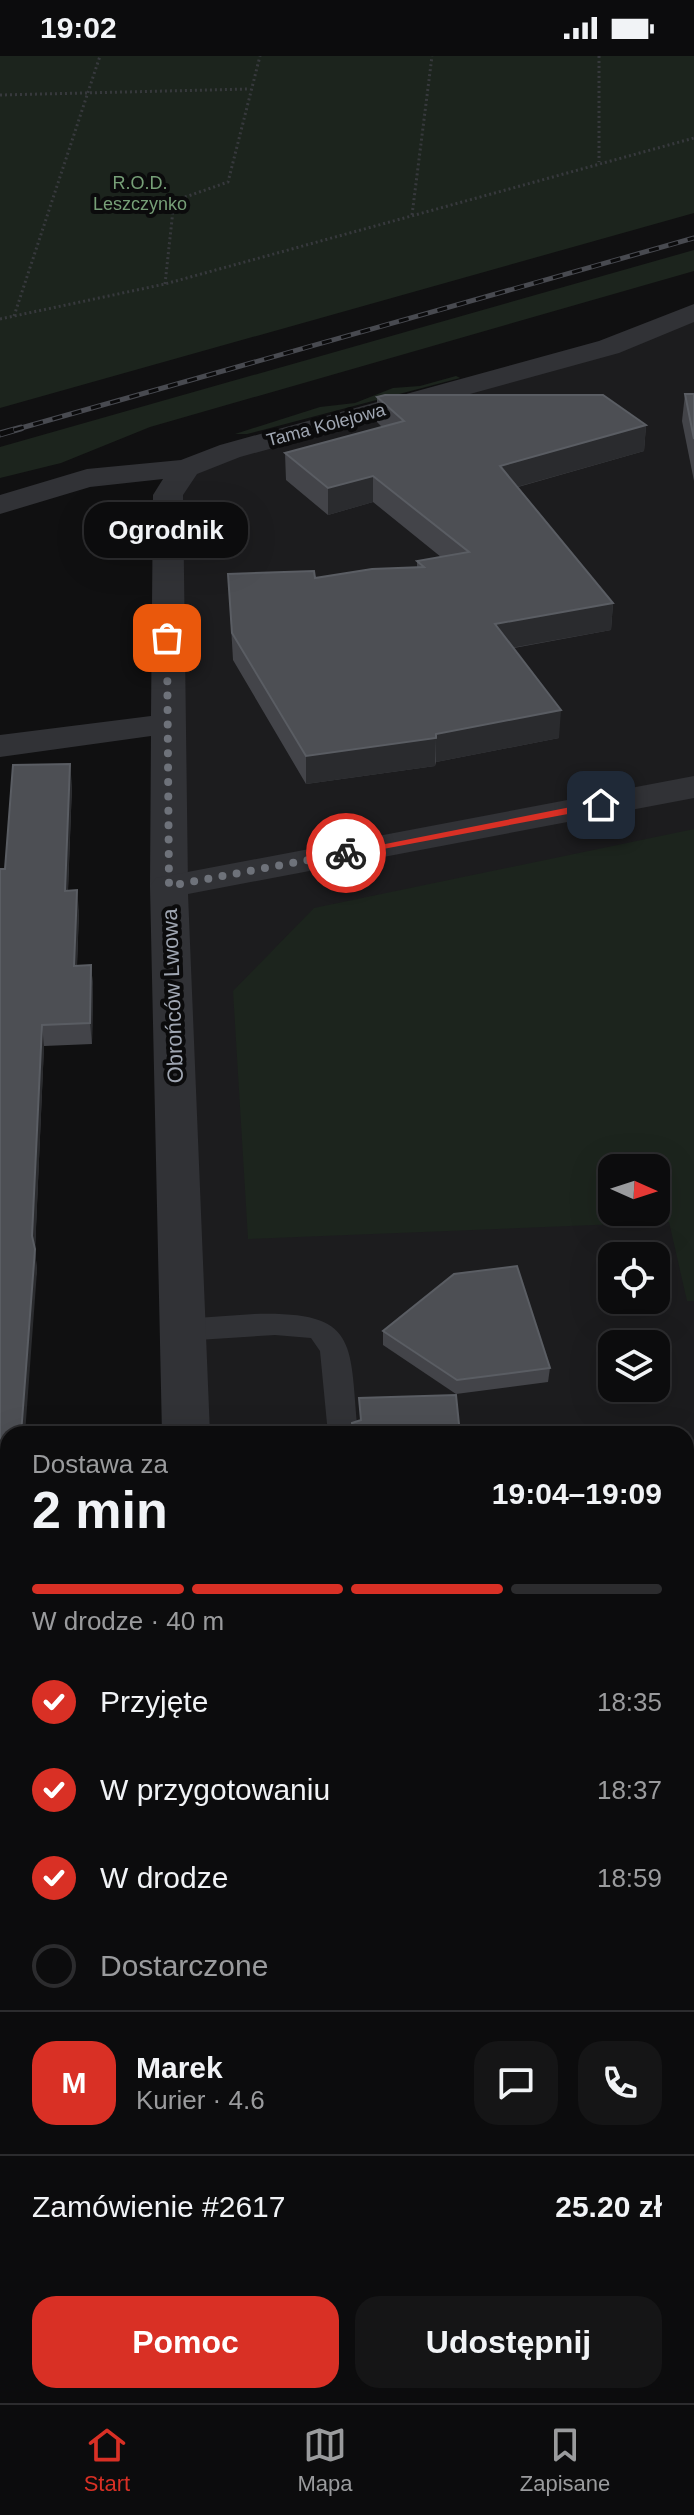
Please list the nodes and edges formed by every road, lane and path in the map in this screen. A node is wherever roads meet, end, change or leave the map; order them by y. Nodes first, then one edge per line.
1 (100, 56) edge
2 (260, 56) edge
3 (432, 56) edge
4 (599, 56) edge
5 (250, 89) junction
6 (91, 93) junction
7 (0, 95) edge
8 (694, 138) edge
9 (599, 162) junction
10 (412, 215) junction
11 (165, 284) junction
12 (694, 312) edge
13 (14, 316) junction
14 (0, 319) edge
15 (186, 468) junction
16 (0, 505) edge
17 (167, 724) junction
18 (0, 746) edge
19 (694, 787) edge
20 (169, 886) junction
21 (182, 1330) junction
22 (186, 1426) edge
23 (342, 1426) edge

1 - 6 path
2 - 5 path
3 - 10 path
4 - 9 path
5 - 6 path
5 - 11 path
6 - 7 path
6 - 13 path
8 - 9 path
9 - 10 path
10 - 11 path
11 - 13 path
12 - 15 street, Tama Kolejowa
13 - 14 path
15 - 16 street, Tama Kolejowa
15 - 17 street, Obrońców Lwowa
17 - 18 street
17 - 20 street, Obrońców Lwowa
19 - 20 street
20 - 21 street, Obrońców Lwowa
21 - 22 street, Obrońców Lwowa
21 - 23 lane

